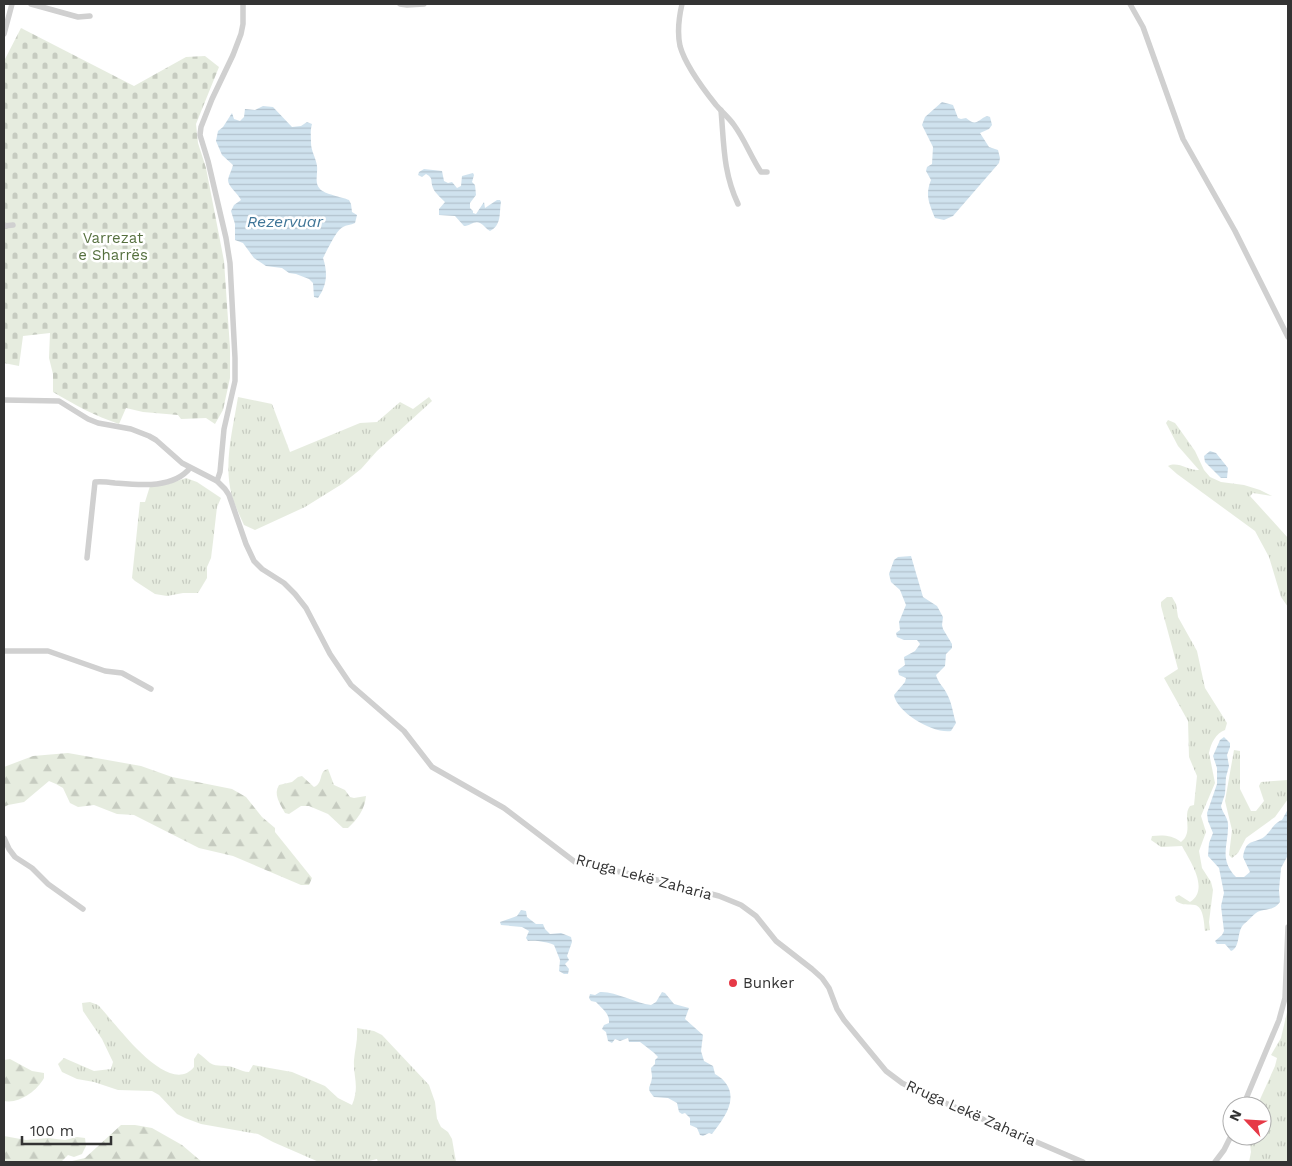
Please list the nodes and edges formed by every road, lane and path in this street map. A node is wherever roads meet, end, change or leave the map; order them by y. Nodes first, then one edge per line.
1 (12, 4) edge
2 (31, 4) edge
3 (243, 4) edge
4 (400, 4) edge
5 (424, 4) edge
6 (682, 4) edge
7 (1130, 4) edge
8 (90, 16) dead end
9 (4, 34) edge
10 (721, 110) junction
11 (767, 172) dead end
12 (738, 204) dead end
13 (13, 225) dead end
14 (4, 226) edge
15 (1288, 337) edge
16 (4, 400) edge
17 (190, 468) junction
18 (217, 481) junction
19 (88, 558) dead end
20 (4, 651) edge
21 (151, 689) dead end
22 (4, 838) edge
23 (83, 909) dead end
24 (1288, 927) edge
25 (1247, 1096) edge
26 (1226, 1146) edge
27 (1084, 1162) edge
28 (1215, 1162) edge

1 - 9 street
2 - 8 street
3 - 18 street
4 - 5 street
6 - 10 street
7 - 15 street
10 - 11 street
10 - 12 street
13 - 14 street
16 - 17 street, Rruga Lekë Zaharia
17 - 18 street, Rruga Lekë Zaharia
17 - 19 street
18 - 27 street, Rruga Lekë Zaharia
20 - 21 street
22 - 23 street
24 - 25 street
26 - 28 street

